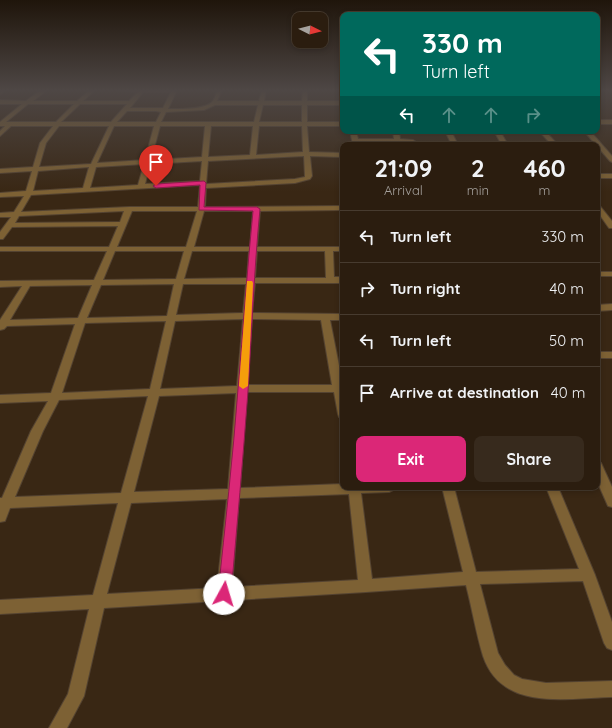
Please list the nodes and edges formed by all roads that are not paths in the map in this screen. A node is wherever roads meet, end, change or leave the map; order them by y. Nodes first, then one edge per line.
1 (1, 124) edge
2 (10, 124) junction
3 (56, 124) junction
4 (208, 124) junction
5 (340, 124) edge
6 (112, 125) junction
7 (157, 125) junction
8 (256, 125) junction
9 (305, 125) junction
10 (0, 134) edge
11 (396, 134) edge
12 (545, 134) edge
13 (590, 134) edge
14 (397, 141) junction
15 (376, 142) edge
16 (413, 142) edge
17 (552, 142) edge
18 (596, 142) edge
19 (600, 146) edge
20 (306, 154) junction
21 (340, 155) edge
22 (253, 157) junction
23 (205, 160) junction
24 (612, 160) edge
25 (148, 162) junction
26 (93, 165) junction
27 (36, 169) junction
28 (0, 171) edge
29 (600, 176) edge
30 (612, 176) edge
31 (203, 185) junction
32 (141, 187) junction
33 (86, 189) junction
34 (29, 193) junction
35 (0, 196) edge
36 (340, 208) edge
37 (129, 209) junction
38 (201, 209) junction
39 (257, 209) junction
40 (600, 210) edge
41 (17, 214) junction
42 (0, 215) edge
43 (123, 224) junction
44 (10, 225) junction
45 (612, 226) edge
46 (0, 237) edge
47 (329, 249) junction
48 (340, 249) edge
49 (0, 250) edge
50 (113, 250) junction
51 (189, 250) junction
52 (253, 250) junction
53 (250, 280) junction
54 (330, 280) junction
55 (340, 280) edge
56 (97, 282) junction
57 (179, 282) junction
58 (28, 283) junction
59 (0, 284) edge
60 (612, 307) edge
61 (600, 308) edge
62 (247, 316) junction
63 (325, 317) junction
64 (340, 317) edge
65 (170, 319) junction
66 (81, 321) junction
67 (1, 325) edge
68 (612, 354) edge
69 (600, 355) edge
70 (338, 388) junction
71 (243, 389) junction
72 (154, 394) junction
73 (55, 397) junction
74 (340, 398) edge
75 (0, 399) edge
76 (602, 473) edge
77 (340, 489) edge
78 (354, 490) edge
79 (449, 490) edge
80 (553, 490) edge
81 (234, 493) junction
82 (127, 497) junction
83 (612, 502) edge
84 (3, 503) edge
85 (0, 517) edge
86 (588, 575) junction
87 (471, 578) junction
88 (366, 586) junction
89 (224, 594) junction
90 (98, 602) junction
91 (0, 608) edge
92 (612, 643) edge
93 (612, 689) edge
94 (57, 728) edge

1 - 2 street
2 - 3 street
2 - 10 street
3 - 6 street
3 - 27 street
4 - 7 street
4 - 8 street
4 - 23 street
5 - 9 street
6 - 7 street
6 - 26 street
7 - 25 street
8 - 9 street
8 - 22 street
9 - 20 street
11 - 14 street
12 - 17 street
13 - 18 street
14 - 15 street
14 - 16 street
19 - 24 street
20 - 21 street
20 - 22 street
20 - 31 street
22 - 23 street
23 - 25 street
23 - 31 street
25 - 26 street
25 - 32 street
26 - 27 street
26 - 33 street
27 - 28 street
27 - 34 street
29 - 30 street
31 - 32 street
31 - 38 street
32 - 33 street
33 - 34 street
34 - 35 street
34 - 41 street
36 - 39 street
37 - 38 street
37 - 41 street
37 - 43 street
38 - 39 street
38 - 51 street
39 - 52 street
40 - 45 street
41 - 42 street
41 - 44 street
43 - 44 street
43 - 50 street
44 - 46 street
47 - 48 street
47 - 52 street
47 - 54 street
49 - 50 street
50 - 51 street
50 - 56 street
51 - 52 street
51 - 57 street
52 - 53 street
53 - 54 street
53 - 57 street
53 - 62 street
54 - 55 street
56 - 57 street
56 - 58 street
56 - 66 street
57 - 65 street
58 - 59 street
58 - 67 street
60 - 61 street
62 - 63 street
62 - 65 street
62 - 71 street
63 - 64 street
63 - 70 street
65 - 66 street
65 - 72 street
66 - 67 street
66 - 73 street
68 - 69 street
70 - 71 street
70 - 74 street
71 - 72 street
71 - 81 street
72 - 73 street
72 - 82 street
73 - 75 street
73 - 84 street
76 - 83 street
77 - 81 street
78 - 88 street
79 - 87 street
80 - 86 street
81 - 82 street
81 - 89 street
82 - 84 street
82 - 90 street
84 - 85 street
86 - 87 street
86 - 92 street
87 - 88 street
87 - 93 street
88 - 89 street
89 - 90 street
90 - 91 street
90 - 94 street

